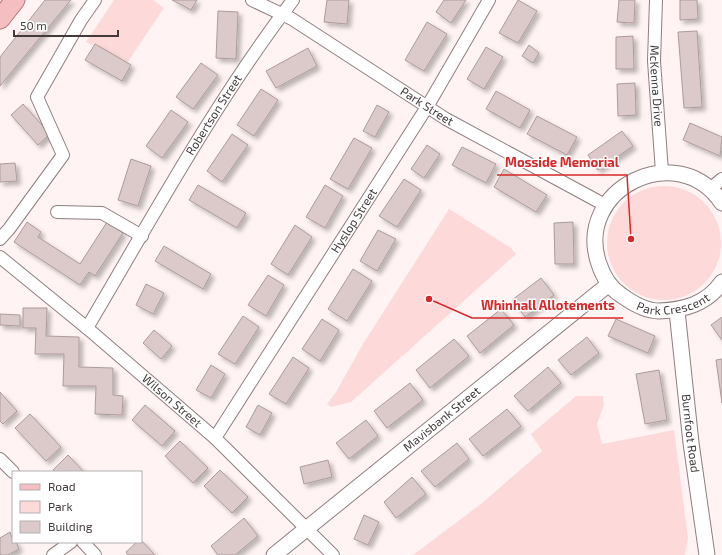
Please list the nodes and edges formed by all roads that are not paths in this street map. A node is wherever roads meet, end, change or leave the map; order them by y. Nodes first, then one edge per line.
1 (15, 0) edge
2 (95, 0) edge
3 (252, 0) edge
4 (293, 0) edge
5 (489, 0) edge
6 (656, 0) edge
7 (282, 15) junction
8 (0, 19) edge
9 (427, 107) junction
10 (662, 172) junction
11 (722, 179) edge
12 (710, 189) junction
13 (722, 203) edge
14 (605, 205) junction
15 (57, 212) dead end
16 (142, 236) junction
17 (0, 239) edge
18 (0, 256) edge
19 (722, 282) edge
20 (609, 284) junction
21 (677, 311) junction
22 (88, 328) junction
23 (215, 438) junction
24 (0, 459) edge
25 (12, 471) edge
26 (308, 529) junction
27 (70, 543) edge
28 (84, 543) edge
29 (53, 555) edge
30 (95, 555) edge
31 (274, 555) edge
32 (333, 555) edge
33 (707, 555) edge

1 - 8 main road
2 - 17 street
3 - 7 street, Park Street
4 - 7 street, Robertson Street
5 - 9 street, Hyslop Street
6 - 10 street, McKenna Drive
7 - 9 street, Park Street
7 - 16 street, Robertson Street
9 - 14 street, Park Street
9 - 23 street, Hyslop Street
10 - 12 street, Park Crescent
10 - 14 street, Park Crescent
11 - 12 street
12 - 13 street, Park Crescent
14 - 20 street, Park Crescent
15 - 16 street
16 - 22 street, Robertson Street
18 - 22 street, Wilson Street
19 - 21 street, Park Crescent
20 - 21 street, Park Crescent
20 - 26 street, Mavisbank Street
21 - 33 street, Burnfoot Road
22 - 23 street, Wilson Street
23 - 26 street, Wilson Street
24 - 25 street
26 - 31 street, Mavisbank Street
26 - 32 street, Wilson Street
27 - 29 street
28 - 30 street

